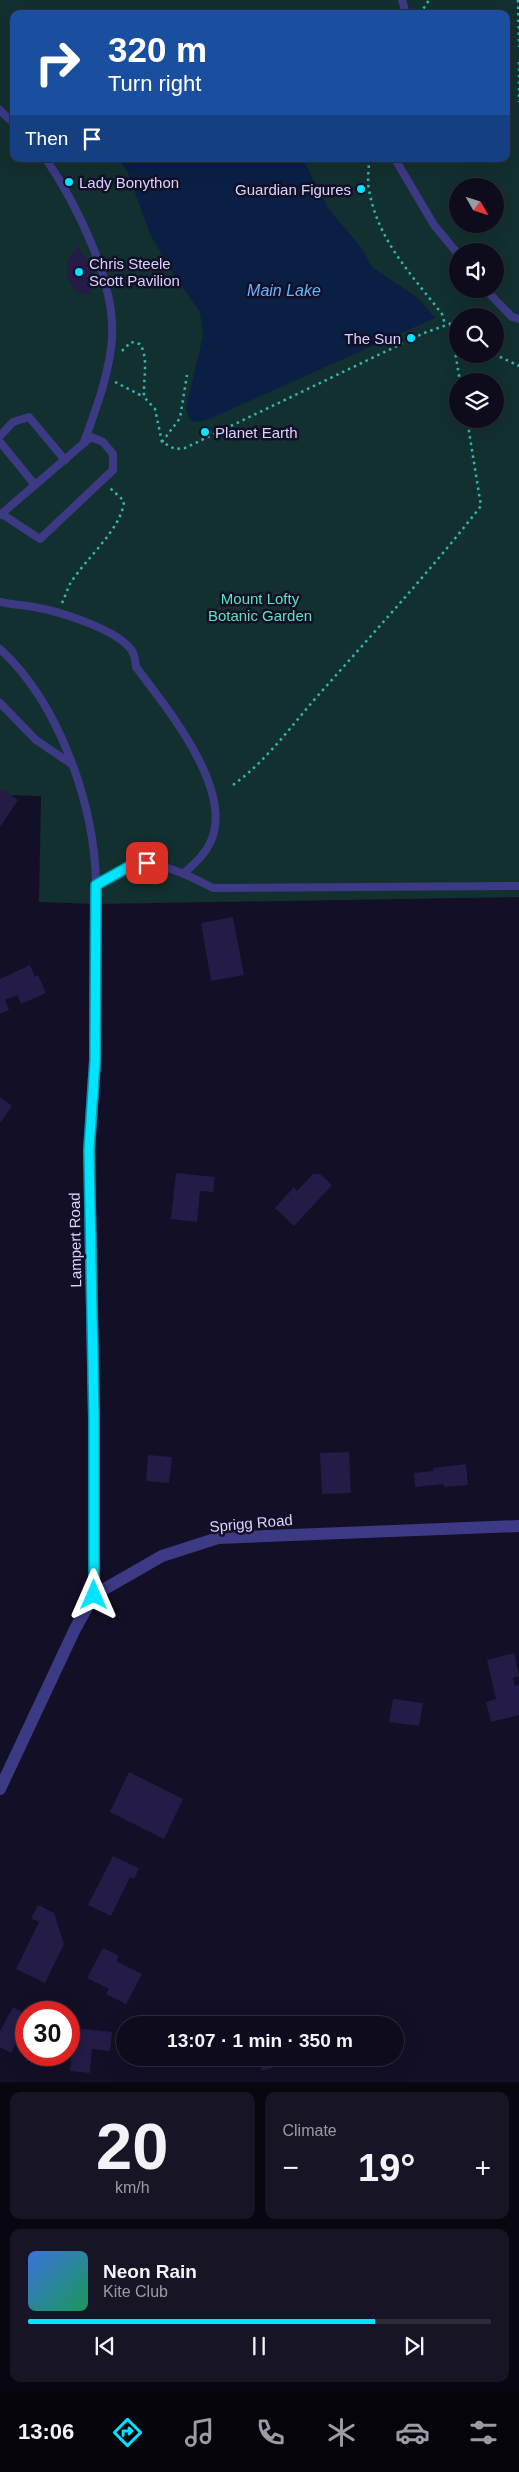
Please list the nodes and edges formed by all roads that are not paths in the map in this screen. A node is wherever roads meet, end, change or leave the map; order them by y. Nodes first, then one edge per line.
1 (0, 110) edge
2 (10, 120) edge
3 (48, 162) edge
4 (396, 162) edge
5 (449, 243) edge
6 (494, 298) edge
7 (519, 320) edge
8 (0, 436) edge
9 (0, 442) edge
10 (83, 444) junction
11 (65, 460) junction
12 (35, 485) junction
13 (1, 514) edge
14 (0, 602) edge
15 (0, 648) edge
16 (0, 703) edge
17 (70, 763) junction
18 (184, 873) junction
19 (96, 885) junction
20 (519, 886) edge
21 (519, 1526) edge
22 (94, 1595) junction
23 (0, 1788) edge

1 - 2 lane
3 - 10 lane
4 - 5 lane
6 - 7 lane
8 - 11 lane
9 - 12 lane
10 - 11 lane
10 - 13 lane
11 - 12 lane
12 - 13 lane
14 - 18 lane
15 - 17 lane
16 - 17 lane
17 - 19 lane
18 - 19 lane
18 - 20 lane
19 - 22 street, Lampert Road
21 - 22 street, Sprigg Road
22 - 23 street

